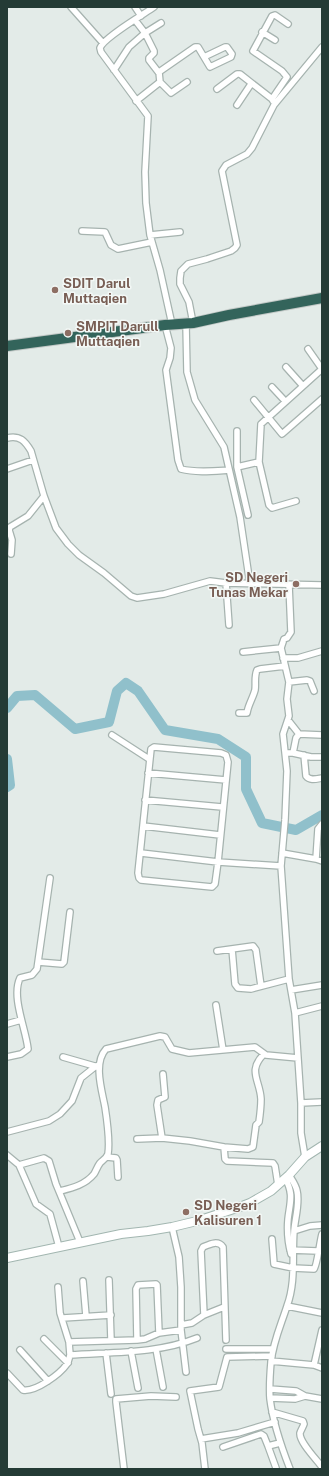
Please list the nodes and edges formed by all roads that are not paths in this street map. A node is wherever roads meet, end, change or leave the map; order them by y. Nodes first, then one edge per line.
1 (71, 7) edge
2 (135, 7) edge
3 (154, 7) edge
4 (141, 16) junction
5 (135, 20) junction
6 (161, 23) dead end
7 (288, 24) dead end
8 (262, 32) junction
9 (145, 33) junction
10 (275, 40) dead end
11 (103, 43) junction
12 (322, 47) edge
13 (204, 57) junction
14 (114, 70) junction
15 (159, 73) junction
16 (160, 82) junction
17 (187, 82) dead end
18 (251, 84) junction
19 (217, 89) dead end
20 (272, 99) junction
21 (136, 101) junction
22 (237, 105) dead end
23 (274, 106) junction
24 (82, 231) dead end
25 (180, 232) dead end
26 (150, 235) junction
27 (152, 242) junction
28 (322, 295) edge
29 (322, 298) edge
30 (168, 322) junction
31 (190, 322) junction
32 (7, 340) edge
33 (7, 346) edge
34 (308, 349) dead end
35 (286, 367) dead end
36 (322, 369) edge
37 (303, 386) junction
38 (272, 387) dead end
39 (322, 399) edge
40 (254, 400) dead end
41 (285, 401) junction
42 (268, 418) junction
43 (238, 431) dead end
44 (7, 438) edge
45 (33, 460) junction
46 (259, 462) junction
47 (237, 468) junction
48 (7, 469) edge
49 (229, 470) junction
50 (44, 496) junction
51 (296, 501) dead end
52 (248, 515) dead end
53 (11, 554) dead end
54 (226, 583) junction
55 (250, 584) junction
56 (289, 585) junction
57 (322, 585) edge
58 (229, 625) dead end
59 (281, 648) junction
60 (322, 651) edge
61 (243, 652) dead end
62 (282, 658) junction
63 (285, 666) junction
64 (289, 682) junction
65 (314, 691) dead end
66 (239, 713) dead end
67 (288, 720) junction
68 (299, 734) junction
69 (112, 735) dead end
70 (322, 735) edge
71 (286, 753) junction
72 (293, 753) junction
73 (304, 755) junction
74 (322, 756) edge
75 (150, 759) junction
76 (148, 773) junction
77 (322, 778) edge
78 (226, 780) junction
79 (145, 800) junction
80 (222, 807) junction
81 (322, 824) edge
82 (143, 826) junction
83 (220, 834) junction
84 (141, 853) junction
85 (282, 853) junction
86 (316, 859) junction
87 (218, 862) junction
88 (322, 862) edge
89 (281, 866) junction
90 (50, 878) dead end
91 (70, 912) dead end
92 (232, 949) junction
93 (217, 951) dead end
94 (38, 962) junction
95 (290, 979) junction
96 (322, 985) edge
97 (261, 986) junction
98 (291, 990) junction
99 (216, 1005) dead end
100 (322, 1006) edge
101 (295, 1013) junction
102 (21, 1020) junction
103 (7, 1024) edge
104 (223, 1050) junction
105 (264, 1054) junction
106 (7, 1057) edge
107 (63, 1057) dead end
108 (298, 1058) junction
109 (98, 1067) junction
110 (163, 1074) dead end
111 (322, 1102) edge
112 (301, 1103) junction
113 (7, 1132) edge
114 (162, 1138) junction
115 (137, 1139) dead end
116 (322, 1146) edge
117 (224, 1147) junction
118 (7, 1155) edge
119 (107, 1157) junction
120 (305, 1157) junction
121 (19, 1165) junction
122 (287, 1176) junction
123 (118, 1177) dead end
124 (278, 1185) junction
125 (60, 1191) junction
126 (322, 1225) edge
127 (172, 1227) junction
128 (294, 1230) junction
129 (322, 1234) edge
130 (272, 1239) dead end
131 (80, 1242) junction
132 (59, 1247) junction
133 (291, 1250) junction
134 (318, 1251) junction
135 (7, 1258) edge
136 (293, 1268) junction
137 (109, 1280) dead end
138 (83, 1281) dead end
139 (58, 1287) dead end
140 (288, 1306) junction
141 (224, 1307) junction
142 (322, 1313) edge
143 (110, 1315) junction
144 (204, 1315) junction
145 (86, 1316) junction
146 (63, 1318) junction
147 (181, 1327) junction
148 (322, 1330) edge
149 (159, 1333) junction
150 (197, 1338) dead end
151 (44, 1339) dead end
152 (111, 1340) junction
153 (137, 1340) junction
154 (226, 1340) dead end
155 (69, 1342) junction
156 (183, 1343) junction
157 (156, 1349) junction
158 (226, 1349) dead end
159 (273, 1349) junction
160 (20, 1350) dead end
161 (131, 1351) junction
162 (106, 1353) junction
163 (70, 1355) junction
164 (272, 1358) junction
165 (68, 1363) junction
166 (314, 1365) junction
167 (322, 1368) edge
168 (186, 1372) dead end
169 (7, 1373) edge
170 (48, 1380) junction
171 (163, 1387) dead end
172 (138, 1388) dead end
173 (270, 1389) junction
174 (111, 1394) dead end
175 (305, 1396) junction
176 (176, 1397) dead end
177 (270, 1398) junction
178 (322, 1399) edge
179 (272, 1412) junction
180 (275, 1422) junction
181 (201, 1439) junction
182 (280, 1443) junction
183 (268, 1446) junction
184 (223, 1447) dead end
185 (322, 1466) edge
186 (276, 1468) dead end
187 (124, 1469) edge
188 (205, 1469) edge
189 (290, 1469) edge
190 (318, 1469) edge

1 - 11 street
2 - 4 street
3 - 4 street
4 - 5 street
5 - 9 street
5 - 11 street
6 - 9 street
7 - 8 street
8 - 10 street
8 - 20 street
9 - 14 street
9 - 15 street
11 - 14 street
12 - 23 street
13 - 13 street
13 - 15 street
14 - 21 street
15 - 16 street
16 - 17 street
16 - 21 street
18 - 19 street
18 - 20 street
18 - 22 street
20 - 23 street
21 - 26 street
23 - 31 street
24 - 27 street
25 - 26 street
26 - 27 street
27 - 30 street
28 - 31 highway
29 - 31 highway
30 - 31 highway
30 - 32 highway
30 - 33 highway
30 - 49 street
31 - 49 street
34 - 36 street
35 - 37 street
36 - 37 street
37 - 41 street
38 - 41 street
39 - 42 street
40 - 42 street
41 - 42 street
42 - 46 street
43 - 47 street
44 - 45 street
45 - 48 street
45 - 50 street
46 - 47 street
46 - 51 street
47 - 52 street
49 - 55 street
50 - 53 street
50 - 54 street
54 - 55 street
54 - 58 street
55 - 56 street
56 - 57 street
56 - 59 street
59 - 61 street
59 - 62 street
60 - 62 street
62 - 63 street
63 - 64 street
63 - 66 street
64 - 65 street
64 - 67 street
67 - 68 street
67 - 71 street
68 - 70 street
68 - 72 street
69 - 75 street
71 - 72 street
71 - 85 street
72 - 73 street
73 - 74 street
73 - 77 street
75 - 76 street
75 - 78 street
76 - 78 street
76 - 79 street
78 - 80 street
79 - 80 street
79 - 82 street
80 - 83 street
81 - 86 street
82 - 83 street
82 - 84 street
83 - 87 street
84 - 87 street
84 - 87 street
85 - 86 street
85 - 89 street
86 - 88 street
87 - 89 street
89 - 95 street
90 - 94 street
91 - 94 street
92 - 93 street
92 - 97 street
92 - 97 street
94 - 102 street
95 - 97 street
95 - 98 street
96 - 98 street
98 - 101 street
99 - 104 street
100 - 101 street
101 - 108 street
102 - 103 street
102 - 106 street
104 - 105 street
104 - 109 street
105 - 108 street
105 - 117 street
107 - 109 street
108 - 112 street
109 - 113 street
109 - 119 street
110 - 114 street
111 - 112 street
112 - 120 street
114 - 115 street
114 - 117 street
116 - 120 main road
117 - 124 street
118 - 121 street
119 - 123 street
119 - 125 street
120 - 122 main road
121 - 125 street
121 - 132 street
122 - 124 main road
122 - 128 street
122 - 133 street
124 - 127 main road
125 - 131 street
126 - 128 street
127 - 131 main road
127 - 147 street
128 - 133 street
129 - 134 street
130 - 136 street
131 - 132 main road
132 - 135 main road
133 - 134 street
133 - 136 street
134 - 136 street
136 - 140 street
137 - 143 street
138 - 145 street
139 - 146 street
140 - 142 street
140 - 159 street
141 - 144 street
141 - 144 street
141 - 154 street
143 - 145 street
143 - 152 street
144 - 147 street
145 - 146 street
146 - 155 street
147 - 149 street
147 - 156 street
148 - 166 street
149 - 153 street
149 - 153 street
150 - 156 street
151 - 165 street
152 - 153 street
152 - 155 street
155 - 163 street
156 - 157 street
156 - 168 street
157 - 161 street
157 - 171 street
158 - 159 street
159 - 164 street
160 - 170 street
161 - 162 street
161 - 172 street
162 - 163 street
162 - 174 street
163 - 165 street
164 - 166 street
164 - 173 street
164 - 181 street
165 - 170 street
166 - 167 street
169 - 170 street
173 - 175 street
173 - 177 street
175 - 177 street
175 - 178 street
176 - 187 street
177 - 179 street
179 - 180 street
179 - 185 street
180 - 181 street
180 - 182 street
181 - 188 street
182 - 183 street
182 - 189 street
183 - 184 street
183 - 186 street
185 - 190 street

